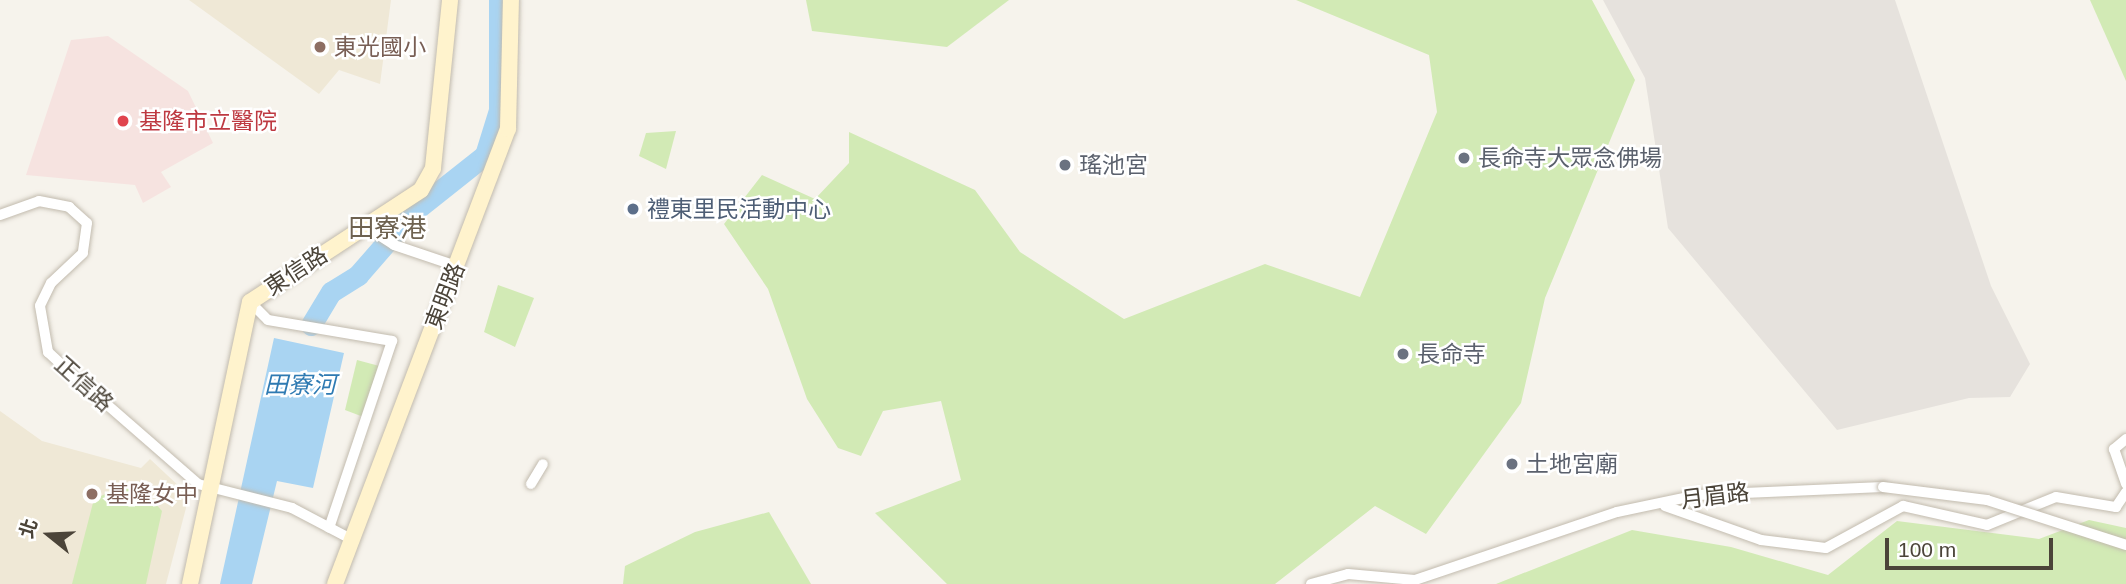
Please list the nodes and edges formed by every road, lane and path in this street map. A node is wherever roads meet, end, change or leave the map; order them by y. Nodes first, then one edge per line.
1 (450, 0) edge
2 (511, 0) edge
3 (0, 215) edge
4 (373, 233) junction
5 (456, 267) junction
6 (250, 302) junction
7 (2126, 439) edge
8 (543, 464) dead end
9 (531, 484) dead end
10 (2126, 484) edge
11 (212, 489) junction
12 (2126, 492) edge
13 (1648, 505) junction
14 (329, 528) junction
15 (353, 540) junction
16 (2126, 545) edge
17 (190, 584) edge
18 (335, 584) edge
19 (1311, 584) edge

1 - 4 main road, 東信路
2 - 5 main road, 東明路
3 - 11 street, 正信路
4 - 5 street
4 - 6 main road, 東信路
5 - 15 main road, 東明路
6 - 11 main road, 東信路
6 - 14 street
7 - 10 street
8 - 9 street
11 - 14 street
11 - 17 main road, 東信路
12 - 13 street
13 - 16 street, 月眉路, bridge
13 - 19 street, 月眉路
14 - 15 street
15 - 18 main road, 東明路

